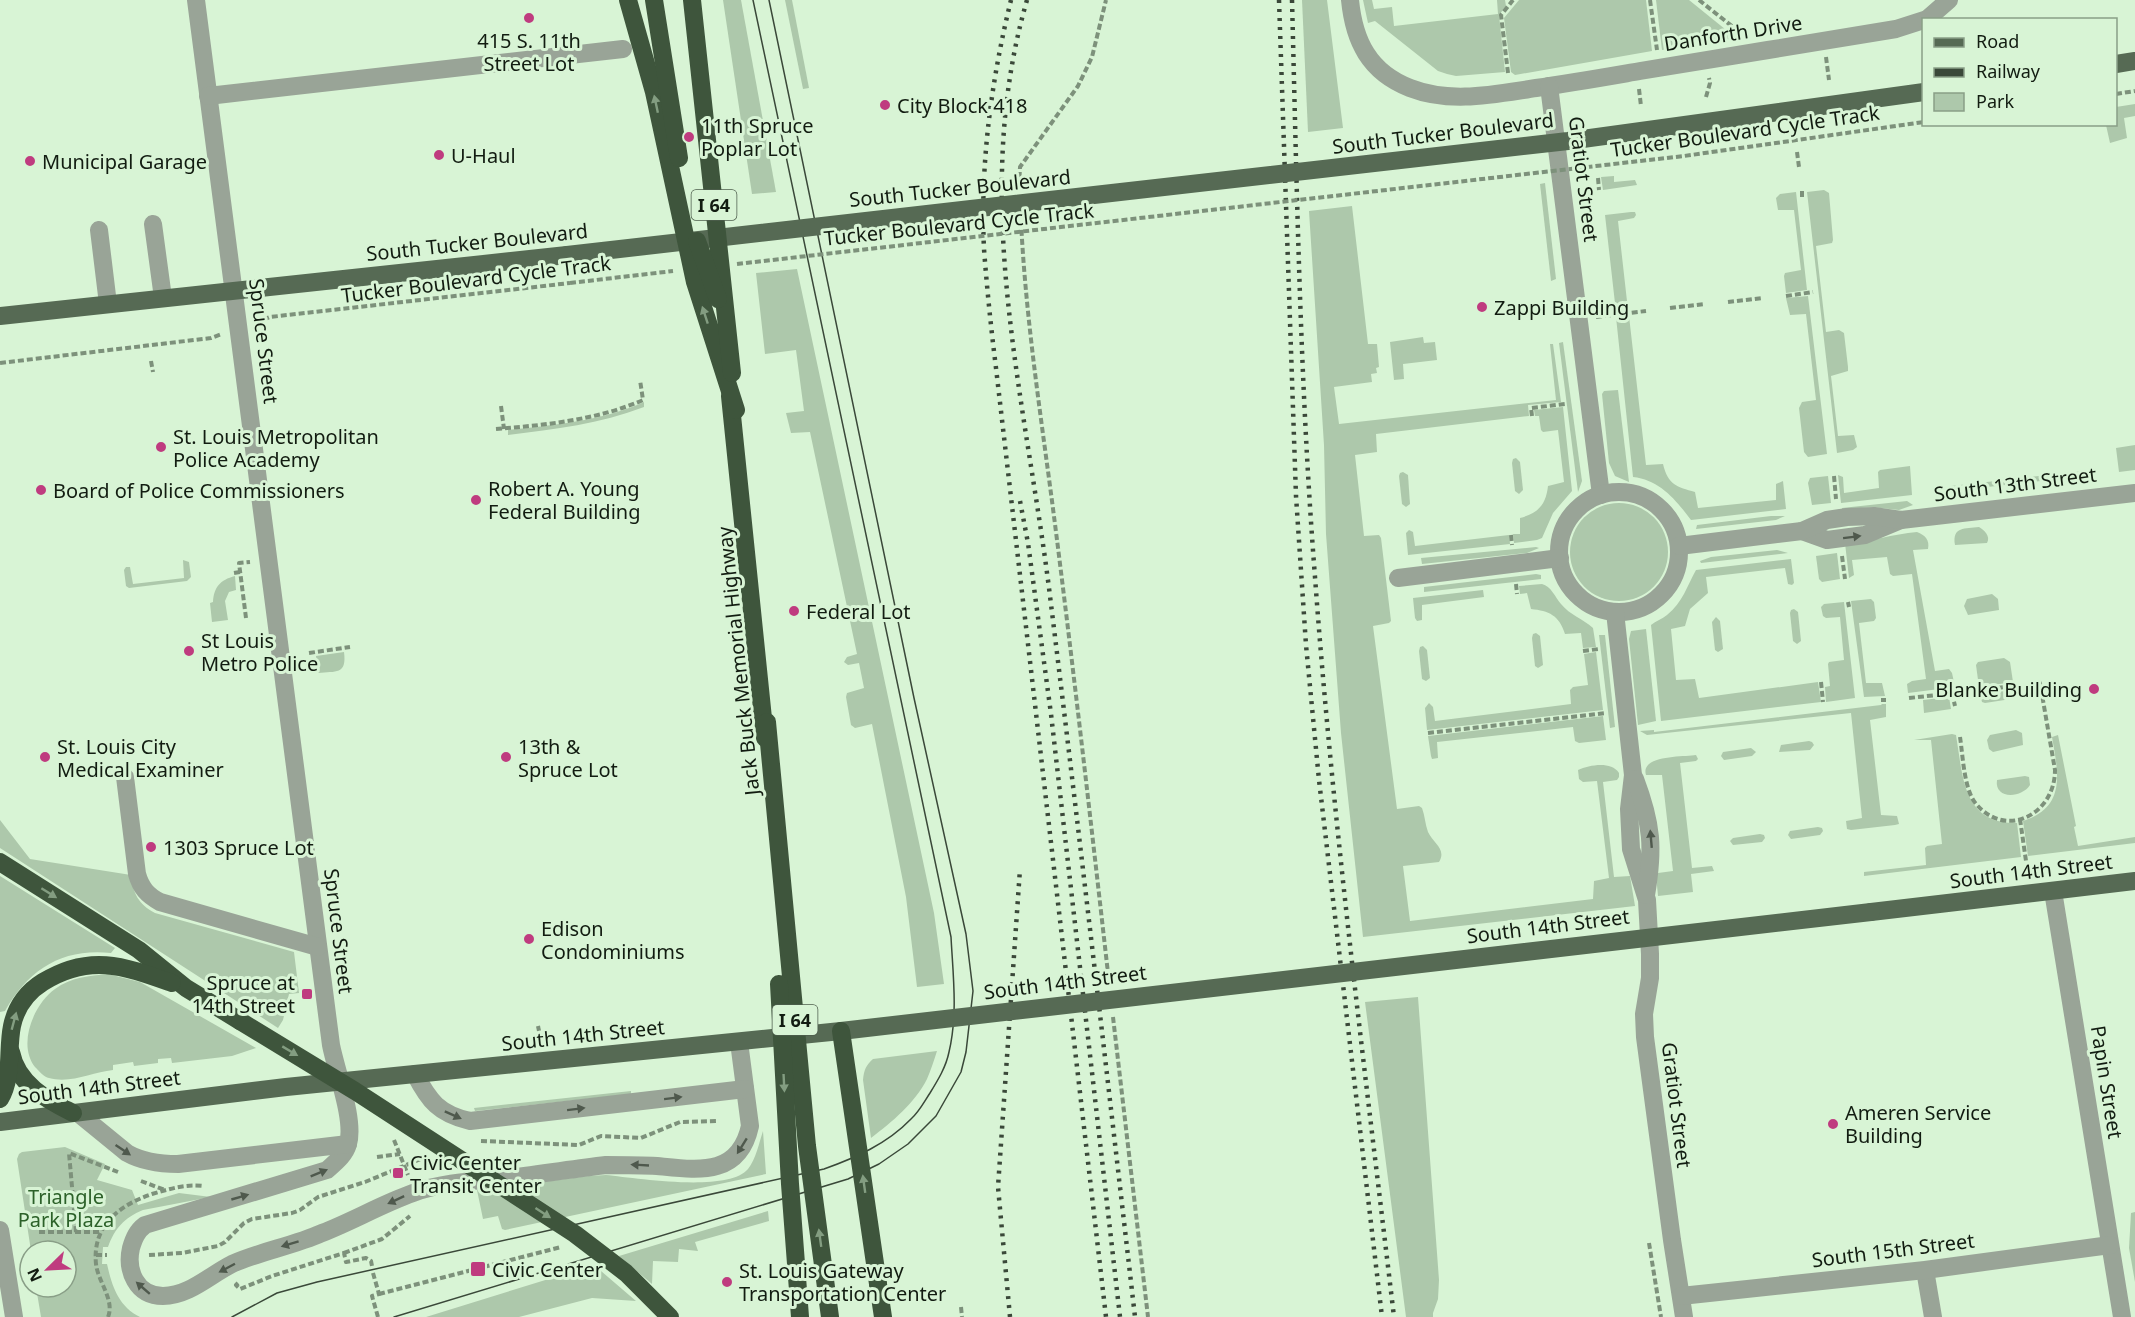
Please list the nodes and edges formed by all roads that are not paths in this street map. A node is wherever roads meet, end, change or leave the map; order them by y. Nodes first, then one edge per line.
1 (196, 0) edge
2 (628, 0) edge
3 (654, 0) edge
4 (690, 0) edge
5 (1350, 0) edge
6 (1949, 0) edge
7 (1926, 18) edge
8 (1922, 21) edge
9 (623, 49) dead end
10 (2135, 61) edge
11 (2117, 64) edge
12 (1549, 86) junction
13 (1922, 92) edge
14 (208, 96) junction
15 (153, 224) dead end
16 (99, 230) dead end
17 (235, 291) junction
18 (164, 298) junction
19 (108, 304) junction
20 (721, 308) junction
21 (0, 316) edge
22 (736, 410) junction
23 (2135, 493) edge
24 (1601, 495) junction
25 (1679, 546) junction
26 (1560, 558) junction
27 (1398, 578) dead end
28 (1615, 612) junction
29 (125, 777) dead end
30 (0, 862) edge
31 (2135, 881) edge
32 (2053, 891) junction
33 (318, 947) junction
34 (186, 988) junction
35 (841, 1031) junction
36 (738, 1042) junction
37 (10, 1045) junction
38 (415, 1074) junction
39 (340, 1081) junction
40 (745, 1089) junction
41 (0, 1099) edge
42 (76, 1113) junction
43 (0, 1122) edge
44 (348, 1144) junction
45 (0, 1230) edge
46 (2110, 1245) junction
47 (1925, 1270) junction
48 (1681, 1296) junction
49 (14, 1317) edge
50 (670, 1317) edge
51 (800, 1317) edge
52 (830, 1317) edge
53 (883, 1317) edge
54 (1684, 1317) edge
55 (1933, 1317) edge
56 (2122, 1317) edge

1 - 14 street, Spruce Street
22 -> 2 highway, bridge
3 - 20 highway, bridge
4 - 20 highway, Jack Buck Memorial Highway / I 64, bridge
4 - 22 highway, Jack Buck Memorial Highway / I 64, bridge
5 - 12 street
6 - 7 street, Danforth Drive
8 - 12 street, Danforth Drive
9 - 14 street
10 - 11 main road
12 - 24 street, Gratiot Street
13 - 17 main road, South Tucker Boulevard, bridge
14 - 17 street, Spruce Street
15 - 18 street
16 - 19 street
17 - 18 main road, South Tucker Boulevard
17 - 33 street, Spruce Street
18 - 19 main road, South Tucker Boulevard
19 - 21 main road, South Tucker Boulevard
20 -> 51 highway, Jack Buck Memorial Highway / I 64, bridge
52 -> 22 highway, Jack Buck Memorial Highway / I 64, bridge
23 - 25 street, South 13th Street
24 - 25 street
24 - 26 street
25 - 28 street
26 - 27 street
26 - 28 street
28 - 48 street, Gratiot Street
29 - 33 street
30 -> 34 highway
31 - 32 main road, South 14th Street
32 - 35 main road, South 14th Street, bridge
32 - 46 street, Papin Street
33 - 39 street, Spruce Street
37 -> 34 highway
34 -> 50 highway, bridge
35 - 36 main road, South 14th Street
53 -> 35 highway, bridge
36 - 38 main road, South 14th Street
36 - 40 street
37 - 41 highway
37 - 42 highway
38 - 39 main road, South 14th Street
38 -> 40 street
39 - 42 main road, South 14th Street
39 - 44 street
40 -> 44 street
42 - 43 main road, South 14th Street
42 -> 44 street
45 - 49 street
46 - 47 street, South 15th Street
46 - 56 street, Papin Street
47 - 48 street, South 15th Street
47 - 55 street
48 - 54 street, Gratiot Street

